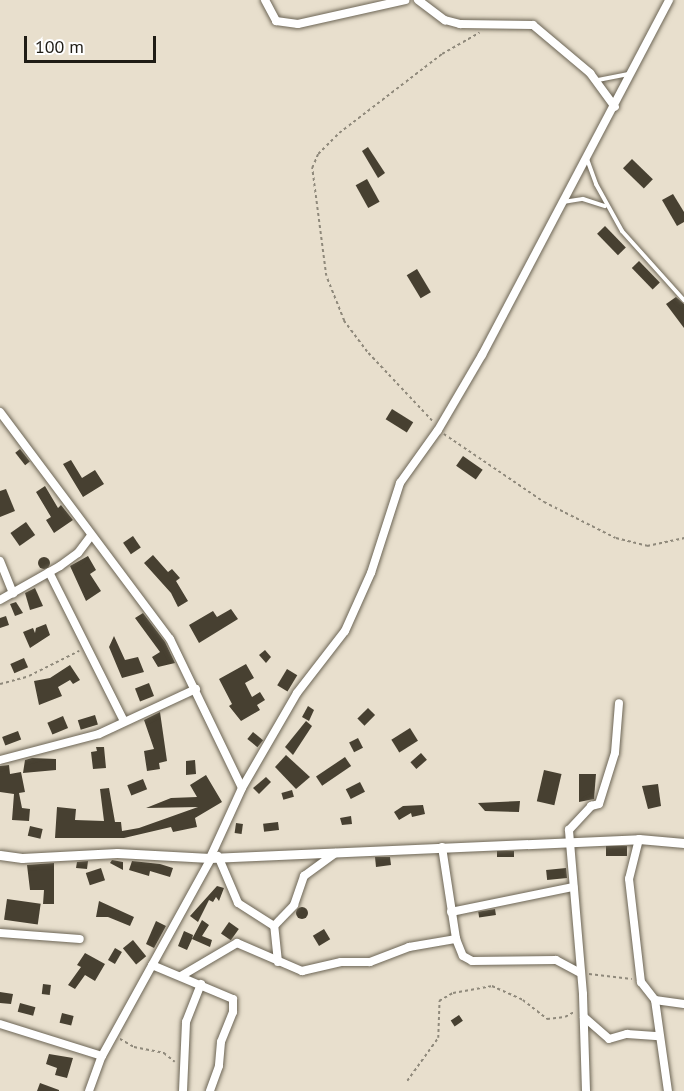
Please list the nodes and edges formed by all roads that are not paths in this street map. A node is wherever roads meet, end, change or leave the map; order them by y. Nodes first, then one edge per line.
1 (265, 0) edge
2 (405, 0) edge
3 (418, 0) edge
4 (669, 0) edge
5 (633, 72) junction
6 (597, 80) junction
7 (615, 107) junction
8 (587, 158) junction
9 (562, 202) junction
10 (607, 207) junction
11 (684, 300) edge
12 (0, 412) edge
13 (90, 537) junction
14 (0, 561) edge
15 (49, 572) junction
16 (13, 593) junction
17 (0, 600) edge
18 (196, 689) junction
19 (619, 703) dead end
20 (124, 721) junction
21 (0, 760) edge
22 (242, 788) junction
23 (639, 840) junction
24 (568, 842) junction
25 (684, 843) edge
26 (442, 847) junction
27 (337, 852) junction
28 (0, 855) edge
29 (213, 857) junction
30 (573, 887) junction
31 (451, 912) junction
32 (274, 926) junction
33 (0, 933) edge
34 (80, 939) dead end
35 (456, 939) junction
36 (278, 962) junction
37 (152, 965) junction
38 (580, 973) junction
39 (180, 976) junction
40 (201, 984) junction
41 (655, 1000) junction
42 (684, 1004) edge
43 (584, 1012) junction
44 (0, 1024) edge
45 (659, 1036) junction
46 (102, 1056) junction
47 (90, 1087) edge
48 (97, 1091) edge
49 (183, 1091) edge
50 (210, 1091) edge
51 (586, 1091) edge
52 (668, 1091) edge

1 - 2 street
3 - 6 street
4 - 5 street
5 - 6 lane
5 - 7 street
6 - 7 street
7 - 8 street
8 - 9 street
8 - 10 lane
9 - 10 lane
9 - 22 street
10 - 11 lane
12 - 13 street
13 - 15 street
13 - 18 street
14 - 16 street
15 - 16 street
15 - 20 street
16 - 17 street
18 - 20 street
18 - 22 street
19 - 24 street
20 - 21 street
22 - 29 street
23 - 24 street
23 - 25 street
23 - 41 street
24 - 26 street
24 - 30 street
26 - 27 street
26 - 31 street
27 - 29 street
27 - 32 street
28 - 29 street
29 - 32 street
29 - 37 street
30 - 31 street
30 - 38 street
31 - 35 street
32 - 36 street
33 - 34 street
35 - 36 street
35 - 38 street
36 - 39 street
37 - 39 street
37 - 46 street
38 - 43 street
39 - 40 street
40 - 49 street
40 - 50 street
41 - 42 street
41 - 45 street
43 - 45 street
43 - 51 street
44 - 46 street
45 - 52 street
46 - 47 street
47 - 48 street

